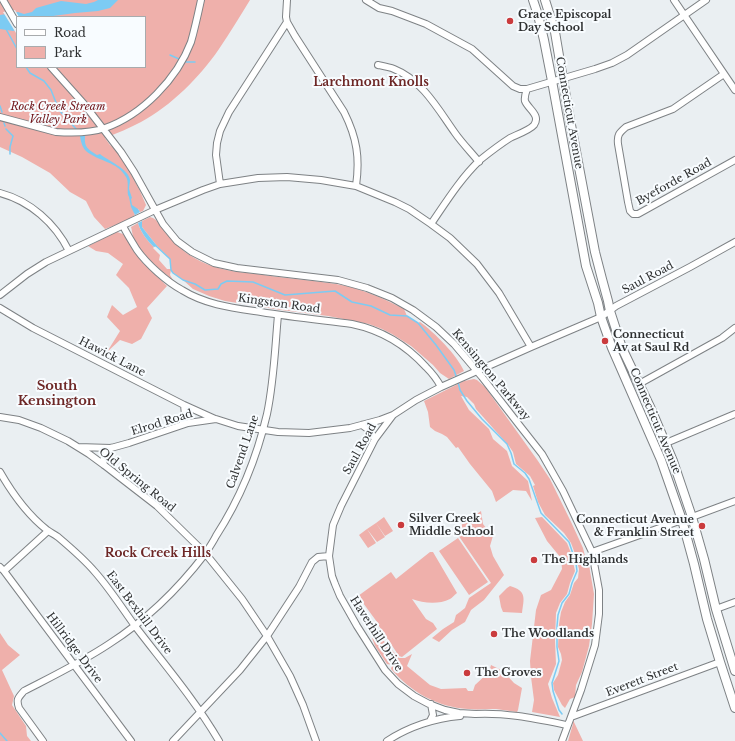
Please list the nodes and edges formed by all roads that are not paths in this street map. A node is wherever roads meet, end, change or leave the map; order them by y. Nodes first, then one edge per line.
1 (3, 0) edge
2 (201, 0) edge
3 (287, 0) edge
4 (366, 0) edge
5 (533, 0) edge
6 (546, 0) edge
7 (674, 0) edge
8 (706, 0) edge
9 (684, 15) junction
10 (16, 22) edge
11 (287, 22) junction
12 (378, 65) dead end
13 (52, 68) edge
14 (724, 74) junction
15 (563, 78) junction
16 (552, 81) junction
17 (527, 89) junction
18 (735, 90) edge
19 (0, 117) edge
20 (104, 128) junction
21 (735, 160) edge
22 (479, 162) junction
23 (220, 184) junction
24 (356, 186) junction
25 (0, 193) edge
26 (155, 210) junction
27 (431, 224) junction
28 (123, 226) junction
29 (735, 242) edge
30 (69, 251) junction
31 (0, 295) edge
32 (0, 308) edge
33 (610, 311) junction
34 (278, 315) junction
35 (601, 317) junction
36 (735, 328) edge
37 (531, 347) junction
38 (477, 372) junction
39 (639, 384) junction
40 (441, 387) junction
41 (184, 405) junction
42 (735, 414) edge
43 (393, 415) junction
44 (0, 417) edge
45 (216, 419) junction
46 (182, 425) junction
47 (362, 425) junction
48 (263, 430) junction
49 (375, 439) junction
50 (666, 443) junction
51 (78, 447) junction
52 (111, 448) junction
53 (104, 465) junction
54 (0, 472) edge
55 (670, 485) junction
56 (735, 501) edge
57 (692, 516) junction
58 (682, 520) junction
59 (48, 531) junction
60 (699, 544) junction
61 (592, 552) junction
62 (205, 553) junction
63 (329, 556) junction
64 (2, 569) edge
65 (735, 602) edge
66 (716, 609) junction
67 (135, 625) junction
68 (267, 636) junction
69 (720, 662) junction
70 (74, 665) junction
71 (735, 671) edge
72 (431, 704) junction
73 (735, 708) edge
74 (201, 712) junction
75 (476, 714) junction
76 (571, 717) junction
77 (430, 721) junction
78 (567, 725) junction
79 (43, 741) edge
80 (130, 741) edge
81 (173, 741) edge
82 (219, 741) edge
83 (316, 741) edge
84 (387, 741) edge
85 (562, 741) edge

1 - 10 street
2 - 20 street
3 - 11 street
4 - 17 street
5 - 16 main road, Connecticut Avenue
6 - 15 main road, Connecticut Avenue
7 - 9 street
8 - 9 street
9 - 14 street
9 - 15 street
11 - 23 street
11 - 24 street
12 - 22 street
13 - 20 street, Kensington Parkway
14 - 18 street
14 - 21 street, Byeforde Road
15 - 16 street
15 - 33 main road, Connecticut Avenue
16 - 17 street
16 - 35 main road, Connecticut Avenue
17 - 22 street
19 - 20 street
20 - 26 street, Kensington Parkway
22 - 27 street
23 - 24 street
23 - 26 street
24 - 27 street
25 - 30 street
26 - 28 street
26 - 38 street, Kensington Parkway
27 - 37 street
28 - 30 street
28 - 34 street, Kingston Road
29 - 33 street, Saul Road
30 - 31 street
32 - 41 street, Hawick Lane
33 - 35 street, Saul Road
33 - 39 main road, Connecticut Avenue
34 - 40 street, Kingston Road
34 - 48 street, Calvend Lane
35 - 37 street, Saul Road
35 - 55 main road, Connecticut Avenue
36 - 39 street
37 - 38 street, Saul Road
38 - 40 street, Saul Road
38 - 61 street, Kensington Parkway
39 - 50 main road, Connecticut Avenue
40 - 43 street, Saul Road
41 - 45 street, Hawick Lane
41 - 46 street
42 - 50 street
43 - 47 street, Elrod Road
43 - 49 street, Saul Road
44 - 51 street, Old Spring Road
45 - 46 street, Elrod Road
45 - 48 street, Elrod Road
46 - 52 street, Elrod Road
47 - 48 street, Elrod Road
47 - 49 street
48 - 62 street, Calvend Lane
49 - 63 street, Saul Road
50 - 57 main road, Connecticut Avenue
51 - 52 street, Elrod Road
51 - 53 street, Old Spring Road
52 - 53 street
53 - 62 street, Old Spring Road
54 - 59 street, East Bexhill Drive
55 - 57 main road
55 - 58 main road, Connecticut Avenue
56 - 57 street
57 - 60 main road, Connecticut Avenue
58 - 60 main road
58 - 61 street
58 - 69 main road, Connecticut Avenue
59 - 64 street
59 - 67 street, East Bexhill Drive
60 - 66 main road, Connecticut Avenue
61 - 76 street, Kensington Parkway
62 - 67 street, Calvend Lane
62 - 68 street, Old Spring Road
63 - 68 street
63 - 72 street, Haverhill Drive
64 - 70 street, Hillridge Drive
65 - 66 street
66 - 71 main road, Connecticut Avenue
67 - 70 street, Calvend Lane
67 - 74 street, East Bexhill Drive
68 - 74 street
68 - 83 street, Old Spring Road
69 - 73 main road, Connecticut Avenue
69 - 76 street, Everett Street
70 - 79 street, Calvend Lane
70 - 80 street, Hillridge Drive
72 - 75 street, Haverhill Drive
72 - 77 street
74 - 81 street
74 - 82 street, East Bexhill Drive
75 - 77 street
75 - 78 street
76 - 78 street, Kensington Parkway
77 - 84 street
78 - 85 street, Kensington Parkway

